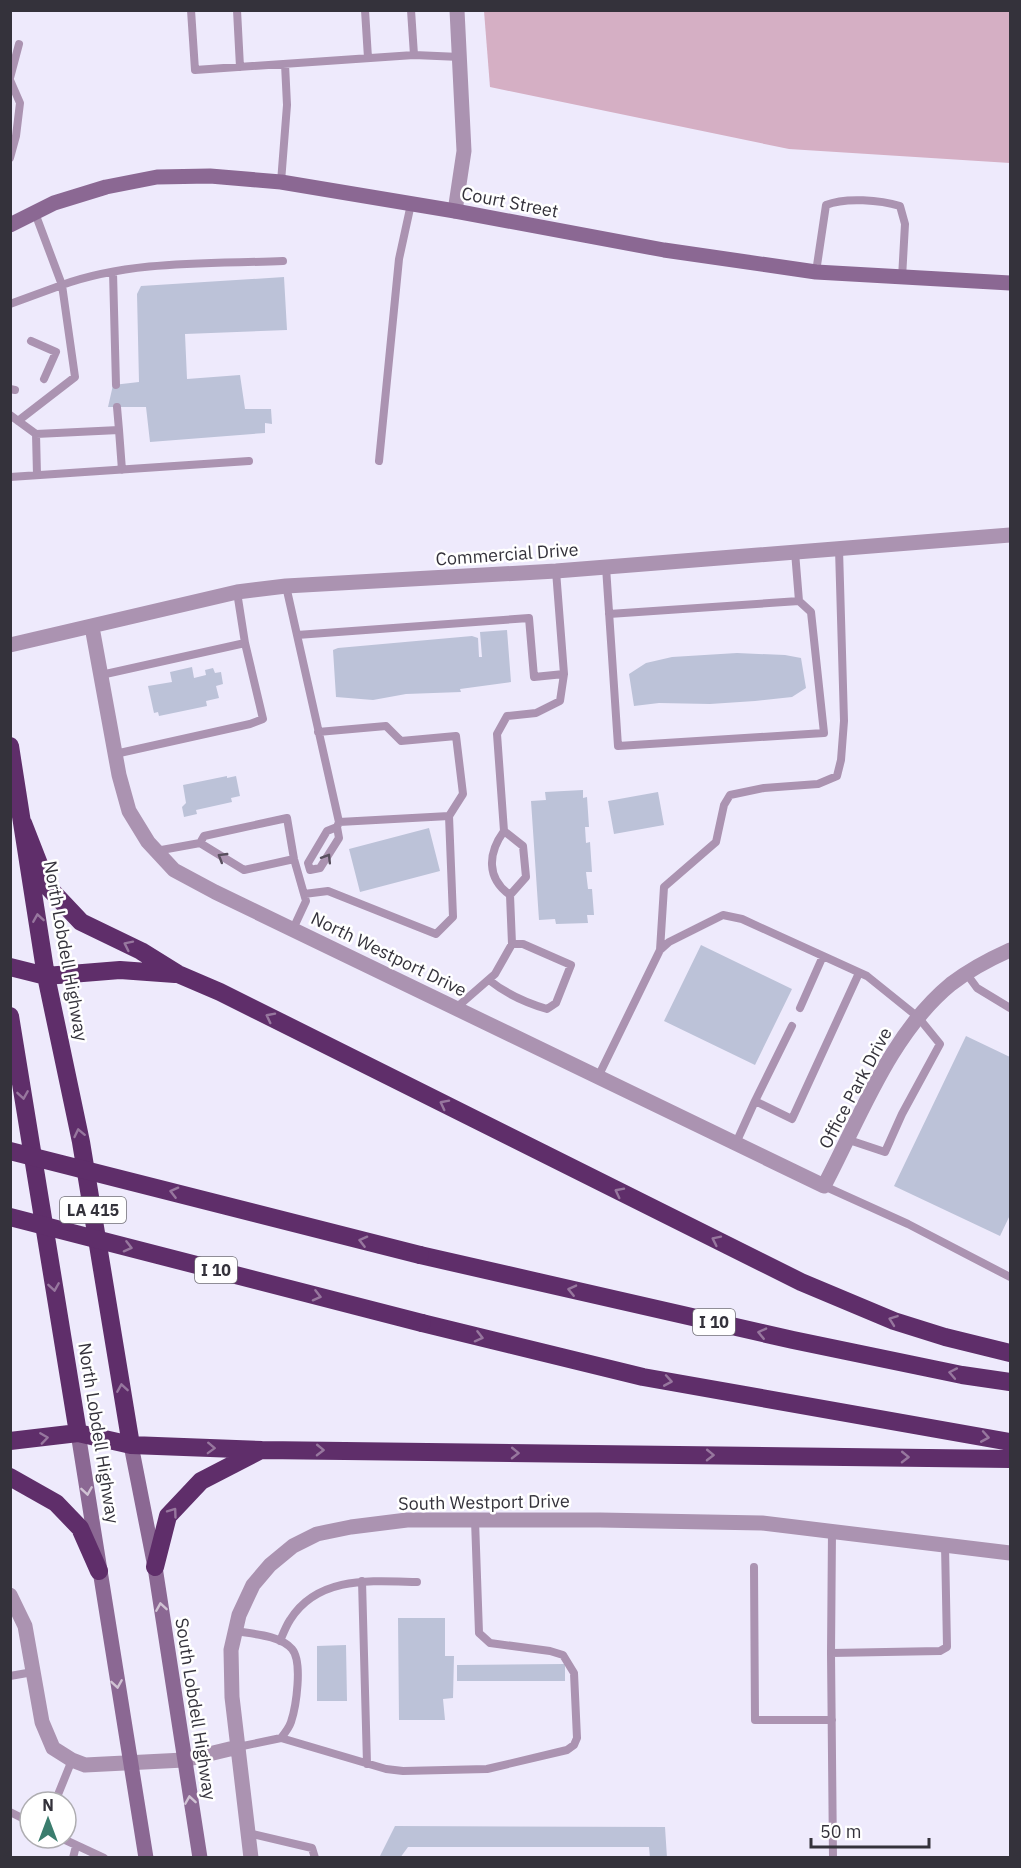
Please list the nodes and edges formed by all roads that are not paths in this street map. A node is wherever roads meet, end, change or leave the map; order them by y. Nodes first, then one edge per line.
1 (191, 10) edge
2 (237, 10) edge
3 (365, 10) edge
4 (411, 10) edge
5 (458, 10) edge
6 (20, 44) dead end
7 (414, 55) junction
8 (460, 57) junction
9 (368, 58) junction
10 (285, 64) junction
11 (240, 67) junction
12 (10, 79) edge
13 (10, 158) edge
14 (281, 182) junction
15 (411, 204) junction
16 (455, 211) junction
17 (35, 213) junction
18 (10, 225) edge
19 (283, 261) dead end
20 (113, 272) junction
21 (816, 272) junction
22 (902, 278) junction
23 (1011, 283) edge
24 (62, 285) junction
25 (10, 304) edge
26 (31, 341) dead end
27 (70, 346) junction
28 (56, 352) junction
29 (44, 379) dead end
30 (116, 384) dead end
31 (117, 407) dead end
32 (10, 415) edge
33 (18, 421) junction
34 (119, 430) junction
35 (36, 434) junction
36 (249, 460) dead end
37 (379, 461) dead end
38 (122, 470) junction
39 (37, 475) junction
40 (10, 477) edge
41 (1011, 535) edge
42 (839, 549) junction
43 (795, 552) junction
44 (606, 567) junction
45 (556, 571) junction
46 (286, 586) junction
47 (237, 592) junction
48 (799, 601) junction
49 (609, 614) junction
50 (92, 627) junction
51 (297, 634) junction
52 (245, 643) junction
53 (10, 645) edge
54 (564, 674) junction
55 (101, 675) junction
56 (318, 732) junction
57 (10, 746) edge
58 (116, 754) junction
59 (449, 816) junction
60 (23, 823) junction
61 (338, 824) junction
62 (504, 831) junction
63 (200, 843) junction
64 (156, 851) junction
65 (294, 859) junction
66 (310, 870) junction
67 (301, 881) junction
68 (304, 894) junction
69 (510, 895) junction
70 (293, 929) junction
71 (512, 944) junction
72 (660, 950) junction
73 (1011, 950) edge
74 (823, 956) junction
75 (10, 967) edge
76 (859, 973) junction
77 (966, 973) junction
78 (178, 974) junction
79 (46, 976) junction
80 (489, 980) junction
81 (456, 1008) junction
82 (800, 1008) dead end
83 (1011, 1008) edge
84 (10, 1016) edge
85 (918, 1017) junction
86 (792, 1026) dead end
87 (598, 1077) junction
88 (755, 1101) junction
89 (849, 1140) junction
90 (736, 1143) junction
91 (10, 1151) edge
92 (824, 1186) junction
93 (10, 1217) edge
94 (1011, 1277) edge
95 (1011, 1353) edge
96 (1011, 1382) edge
97 (78, 1433) junction
98 (10, 1441) edge
99 (1011, 1442) edge
100 (131, 1445) junction
101 (262, 1450) junction
102 (1011, 1459) edge
103 (10, 1477) edge
104 (475, 1520) junction
105 (832, 1531) junction
106 (945, 1545) junction
107 (1011, 1553) edge
108 (155, 1567) junction
109 (754, 1567) dead end
110 (99, 1571) junction
111 (362, 1581) junction
112 (417, 1582) dead end
113 (10, 1595) edge
114 (235, 1631) junction
115 (280, 1641) junction
116 (831, 1653) junction
117 (33, 1672) junction
118 (10, 1676) edge
119 (832, 1720) junction
120 (281, 1738) junction
121 (238, 1747) junction
122 (184, 1760) junction
123 (78, 1762) junction
124 (129, 1762) junction
125 (367, 1764) junction
126 (62, 1790) edge
127 (248, 1833) junction
128 (78, 1847) edge
129 (104, 1857) edge
130 (146, 1857) edge
131 (200, 1857) edge
132 (251, 1857) edge
133 (315, 1857) edge
134 (833, 1857) edge

1 - 11 lane
2 - 11 lane
3 - 9 lane
4 - 7 lane
5 - 8 street
6 - 12 lane
7 - 8 lane
7 - 9 lane
8 - 16 street
9 - 10 lane
10 - 11 lane
10 - 14 lane
12 - 13 lane
14 - 15 main road, Court Street
14 - 17 main road, Court Street
15 - 16 main road, Court Street
15 - 37 lane
16 - 21 main road, Court Street
17 - 18 main road, Court Street
17 - 24 lane
19 - 20 lane
20 - 24 lane
20 - 30 lane
21 - 22 main road, Court Street
21 - 22 lane
22 - 23 main road, Court Street
24 - 25 lane
24 - 27 lane
26 - 28 lane
27 - 28 lane
27 - 33 lane
28 - 29 lane
31 - 34 lane
32 - 33 lane
33 - 35 lane
34 - 35 lane
34 - 38 lane
35 - 39 lane
36 - 38 lane
38 - 39 lane
39 - 40 lane
41 - 42 street, Commercial Drive
42 - 43 street, Commercial Drive
42 - 72 lane
43 - 44 street, Commercial Drive
43 - 48 lane
44 - 45 street, Commercial Drive
44 - 49 lane
45 - 46 street, Commercial Drive
45 - 54 lane
46 - 47 street, Commercial Drive
46 - 51 lane
47 - 50 street, Commercial Drive
47 - 52 lane
48 - 49 lane
48 - 49 lane
50 - 53 street, Commercial Drive
50 - 55 street, North Westport Drive
51 - 54 lane
51 - 56 lane
52 - 55 lane
52 - 58 lane
54 - 62 lane
55 - 58 street, North Westport Drive
56 - 59 lane
56 - 61 lane
57 - 60 highway, North Lobdell Highway / LA 415
58 - 64 street, North Westport Drive
59 - 61 lane
59 - 68 lane
78 -> 60 highway
79 -> 60 highway, North Lobdell Highway / LA 415
61 - 66 lane
66 -> 61 lane
62 - 69 lane
62 - 69 lane
63 - 64 lane
65 -> 63 lane
63 - 65 lane
64 - 70 street, North Westport Drive
65 - 67 lane
66 - 67 lane
67 - 68 lane
68 - 70 lane
69 - 71 lane
70 - 81 street, North Westport Drive
71 - 80 lane
71 - 80 lane
72 - 74 lane
72 - 87 lane
73 - 77 street, Office Park Drive
74 - 76 lane
74 - 82 lane
75 - 79 highway
76 - 85 lane
76 - 88 lane
77 - 83 lane
77 - 85 street, Office Park Drive
78 - 79 highway
95 -> 78 highway
100 -> 79 highway, North Lobdell Highway / LA 415
80 - 81 lane
81 - 87 street, North Westport Drive
84 -> 97 highway, North Lobdell Highway / LA 415
85 - 89 street, Office Park Drive
85 - 89 lane
86 - 88 lane
87 - 90 street, North Westport Drive
88 - 90 lane
89 - 92 street, Office Park Drive
90 - 92 street, North Westport Drive
96 -> 91 highway, I 10, bridge
92 - 94 lane
93 -> 99 highway, I 10, bridge
98 -> 97 highway
97 - 100 highway
97 -> 110 main road, North Lobdell Highway / LA 415
100 -> 101 highway
100 - 108 main road, LA 415
101 -> 102 highway
108 -> 101 highway
103 - 110 highway
104 - 105 street, South Westport Drive
104 - 114 street, South Westport Drive
104 - 125 lane
105 - 106 street, South Westport Drive
105 - 116 lane
106 - 107 street, South Westport Drive
106 - 116 lane
122 -> 108 main road, South Lobdell Highway / LA 415
109 - 119 lane
110 -> 124 main road, North Lobdell Highway / LA 415
111 - 112 lane
111 - 115 lane
111 - 125 lane
113 - 117 street
114 - 115 lane
114 - 121 street, South Westport Drive
115 - 120 lane
116 - 119 lane
117 - 118 lane
117 - 123 street
119 - 134 lane
120 - 121 lane
120 - 125 lane
121 - 122 street
121 - 127 street, South Westport Drive
122 - 124 street
131 -> 122 main road, South Lobdell Highway / LA 415
123 - 124 street
123 - 126 lane
124 - 130 main road, North Lobdell Highway / LA 415
127 - 132 street, South Westport Drive
127 - 133 lane
128 - 129 lane

